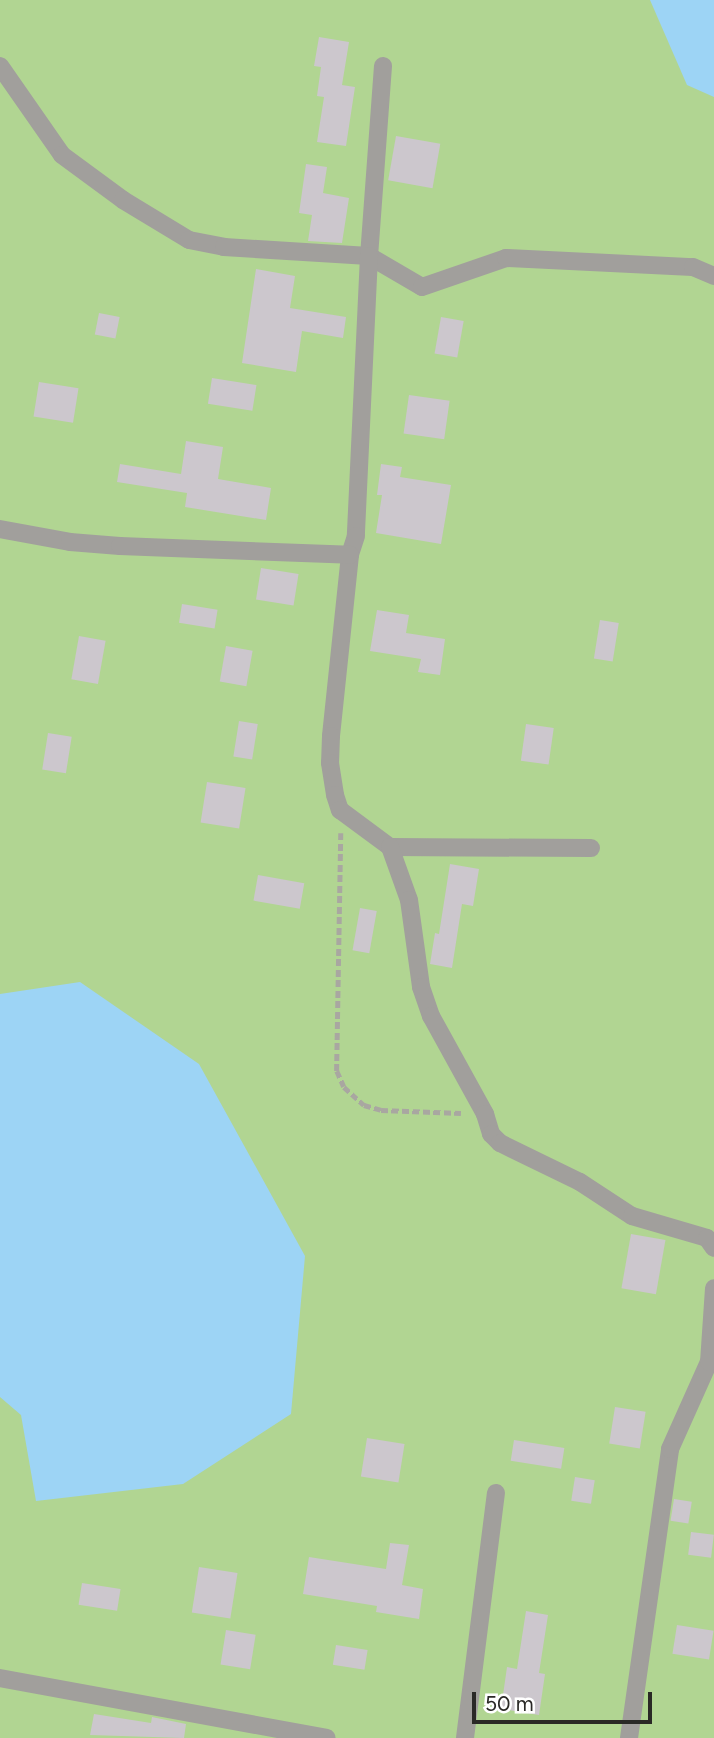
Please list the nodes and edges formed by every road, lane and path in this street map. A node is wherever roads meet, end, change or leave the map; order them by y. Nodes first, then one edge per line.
1 (383, 65) dead end
2 (0, 66) edge
3 (369, 256) junction
4 (714, 276) edge
5 (0, 529) edge
6 (351, 555) junction
7 (340, 810) junction
8 (390, 847) junction
9 (592, 848) dead end
10 (485, 1114) junction
11 (714, 1248) edge
12 (714, 1287) edge
13 (711, 1361) edge
14 (496, 1493) dead end
15 (0, 1678) edge
16 (275, 1733) edge
17 (327, 1738) edge
18 (465, 1738) edge
19 (629, 1738) edge

1 - 3 street
2 - 3 street
3 - 4 street
3 - 6 street
5 - 6 street
6 - 7 street
7 - 8 street
7 - 10 path
8 - 9 street
8 - 10 street
10 - 11 street
12 - 13 street
13 - 19 street
14 - 18 street
15 - 16 street
16 - 17 street

